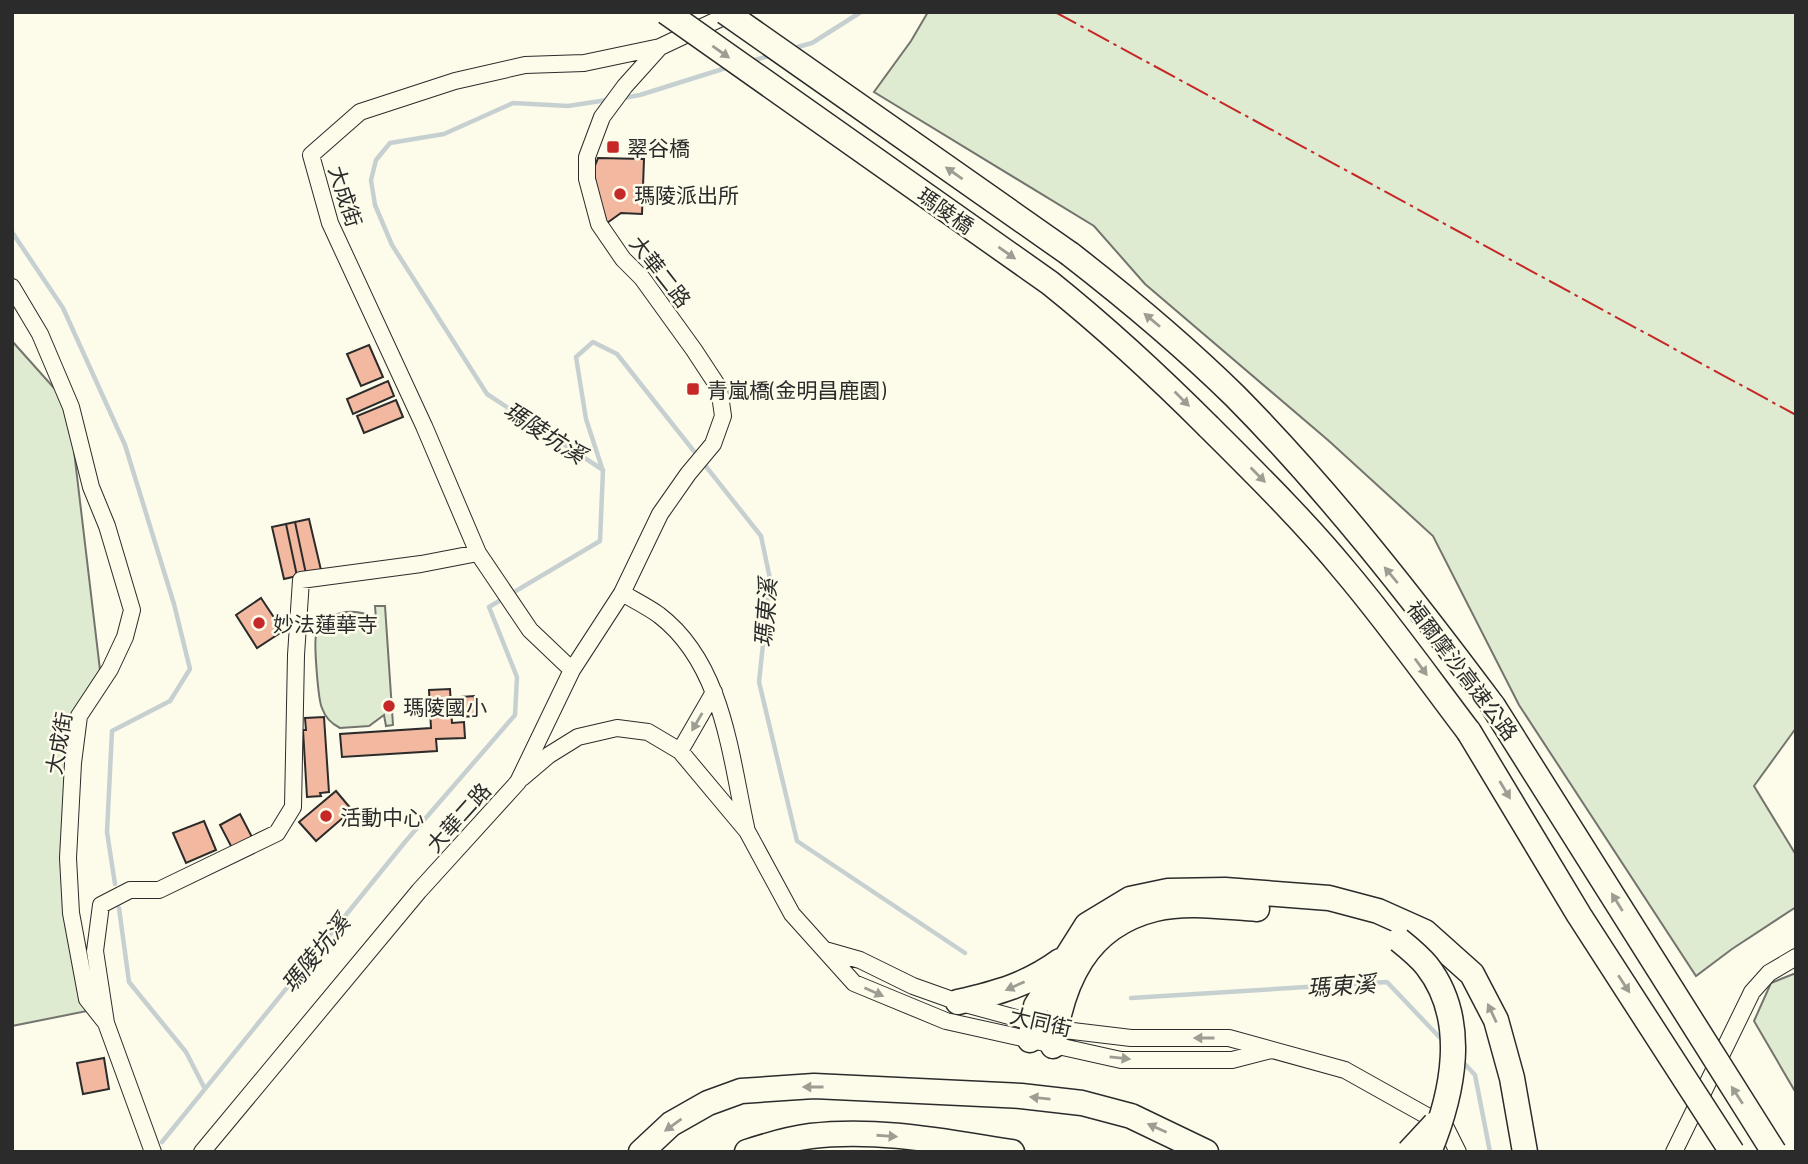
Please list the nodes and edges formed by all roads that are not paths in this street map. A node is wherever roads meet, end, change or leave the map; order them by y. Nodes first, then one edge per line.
1 (666, 12) edge
2 (725, 12) edge
3 (734, 12) edge
4 (660, 47) junction
5 (1070, 254) joint
6 (12, 287) edge
7 (1209, 427) joint
8 (478, 552) junction
9 (622, 593) junction
10 (572, 670) junction
11 (714, 692) junction
12 (680, 751) junction
13 (518, 782) junction
14 (747, 831) junction
15 (822, 949) junction
16 (1066, 956) junction
17 (1796, 957) edge
18 (958, 1002) junction
19 (106, 1023) junction
20 (1043, 1034) junction
21 (1271, 1050) junction
22 (1514, 1088) junction
23 (1444, 1113) junction
24 (153, 1152) edge
25 (202, 1152) edge
26 (641, 1152) edge
27 (747, 1152) edge
28 (1012, 1152) edge
29 (1206, 1152) edge
30 (1409, 1152) edge
31 (1429, 1152) edge
32 (1458, 1152) edge
33 (1519, 1152) edge
34 (1525, 1152) edge
35 (1674, 1152) edge
36 (1732, 1152) edge
37 (1774, 1152) edge

1 -> 7 highway, 瑪陵橋, bridge
5 -> 2 highway, 瑪陵橋, bridge
3 - 4 street
4 - 8 street, 大成街
4 - 9 street, 大華二路
37 -> 5 highway, 福爾摩沙高速公路, bridge
6 - 19 street, 大成街
7 -> 36 highway, 福爾摩沙高速公路, bridge
8 - 10 street, 大成街
8 - 19 street, 大成街
9 - 10 street, 大華二路
9 - 11 street
10 - 13 street, 大華二路
11 -> 12 street
11 - 14 street
12 - 13 street
12 - 14 street
13 - 25 street, 大華二路
14 - 15 street, 大同街
15 - 18 street, 大同街
15 -> 20 street, 大同街
16 -> 18 highway
16 - 20 highway
22 -> 16 highway
17 - 35 street
18 - 20 street, 大同街
19 - 24 street, 大成街
21 -> 20 street, 大同街
20 -> 21 street, 大同街
20 - 23 highway, bridge
21 - 32 street, 大同街
22 - 33 highway
22 - 34 highway
23 - 30 highway, bridge
23 - 31 highway, bridge
29 -> 26 highway
27 -> 28 highway

